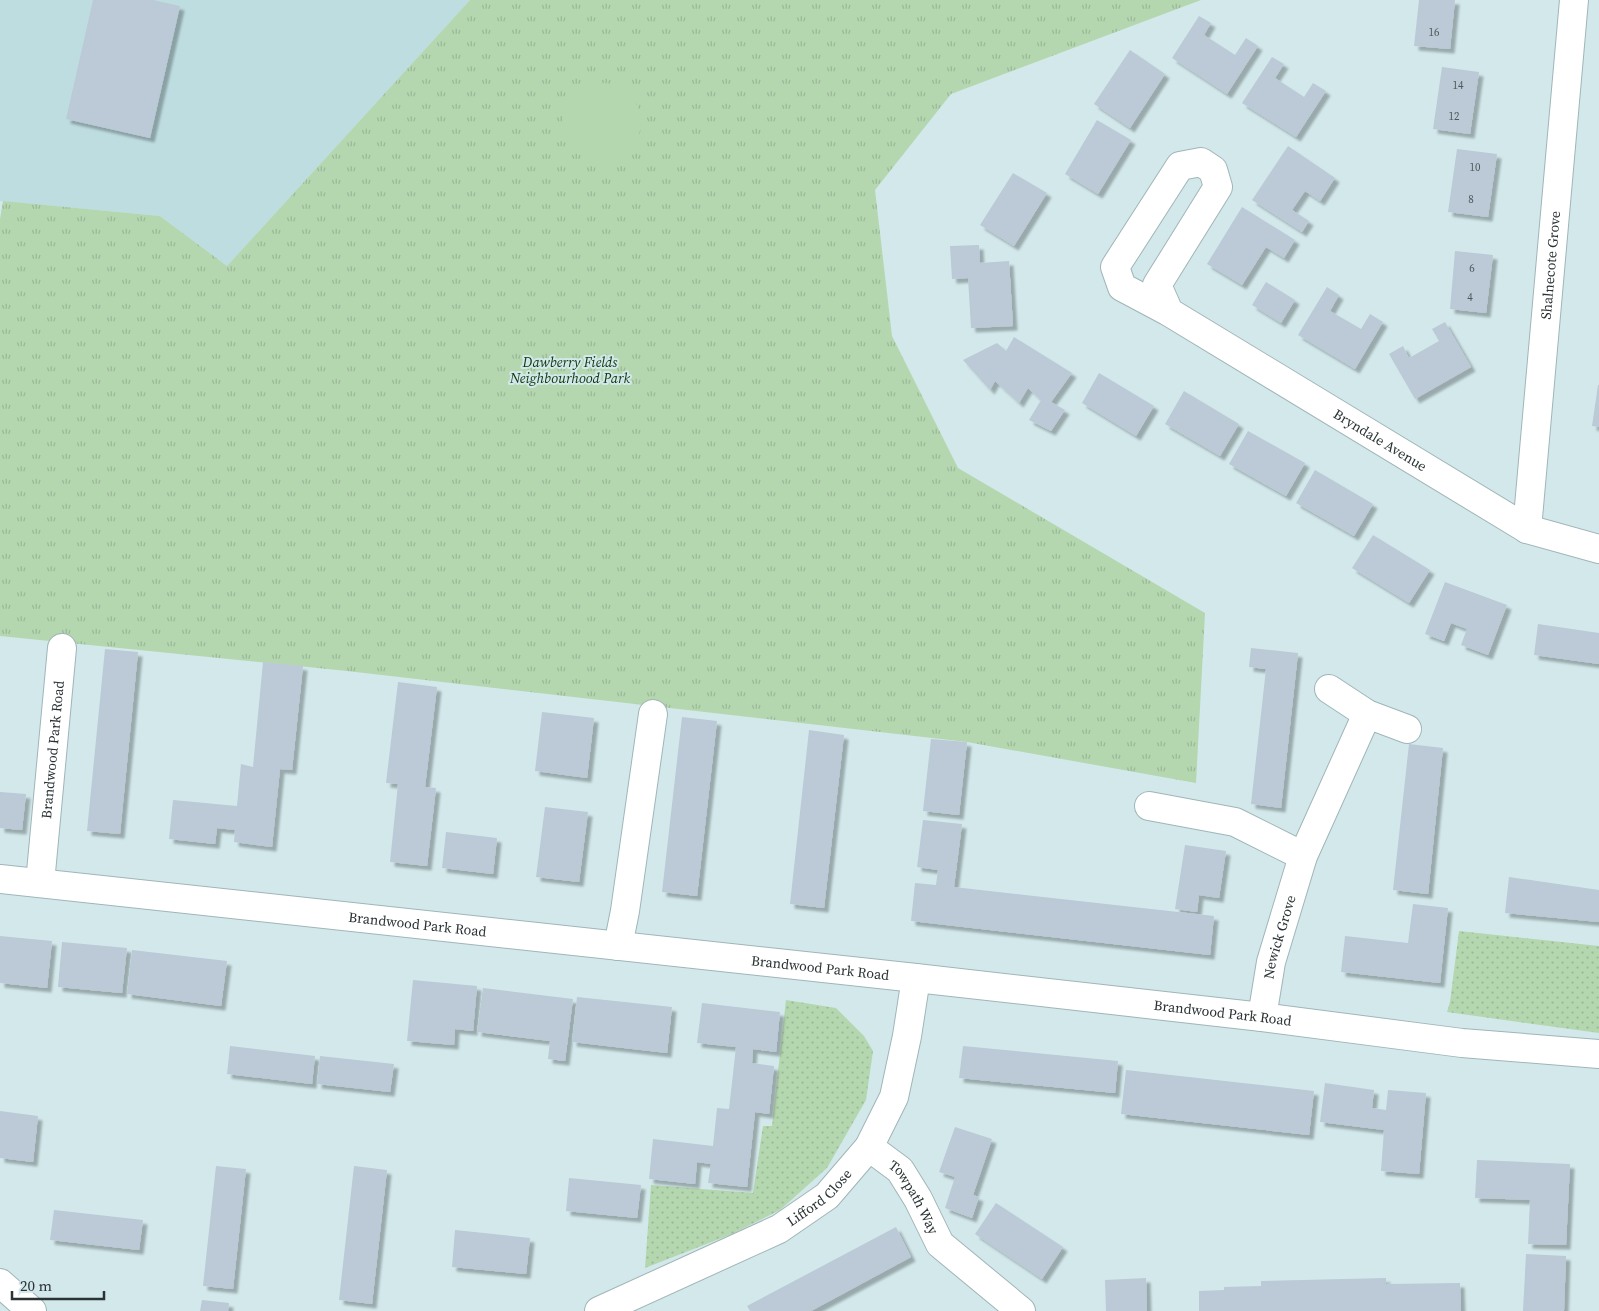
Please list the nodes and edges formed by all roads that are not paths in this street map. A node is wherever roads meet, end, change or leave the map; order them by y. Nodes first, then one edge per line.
1 (1574, 0) edge
2 (1169, 312) junction
3 (1527, 529) junction
4 (1599, 549) edge
5 (62, 648) dead end
6 (1329, 689) dead end
7 (653, 714) dead end
8 (1367, 714) junction
9 (1408, 729) dead end
10 (1149, 806) dead end
11 (1303, 856) junction
12 (0, 879) edge
13 (40, 883) junction
14 (618, 946) junction
15 (916, 978) junction
16 (1262, 1017) junction
17 (1599, 1054) edge
18 (869, 1147) junction
19 (0, 1283) edge
20 (32, 1311) edge
21 (599, 1311) edge
22 (1021, 1311) edge

1 - 3 street, Shalnecote Grove
2 - 2 street, Bryndale Avenue
2 - 3 street, Bryndale Avenue
3 - 4 street, Bryndale Avenue
5 - 13 street, Brandwood Park Road
6 - 8 street
7 - 14 street
8 - 9 street
8 - 11 street, Newick Grove
10 - 11 street
11 - 16 street, Newick Grove
12 - 13 street, Brandwood Park Road
13 - 14 street, Brandwood Park Road
14 - 15 street, Brandwood Park Road
15 - 16 street, Brandwood Park Road
15 - 18 street, Lifford Close
16 - 17 street, Brandwood Park Road
18 - 21 street, Lifford Close
18 - 22 street, Towpath Way
19 - 20 street

